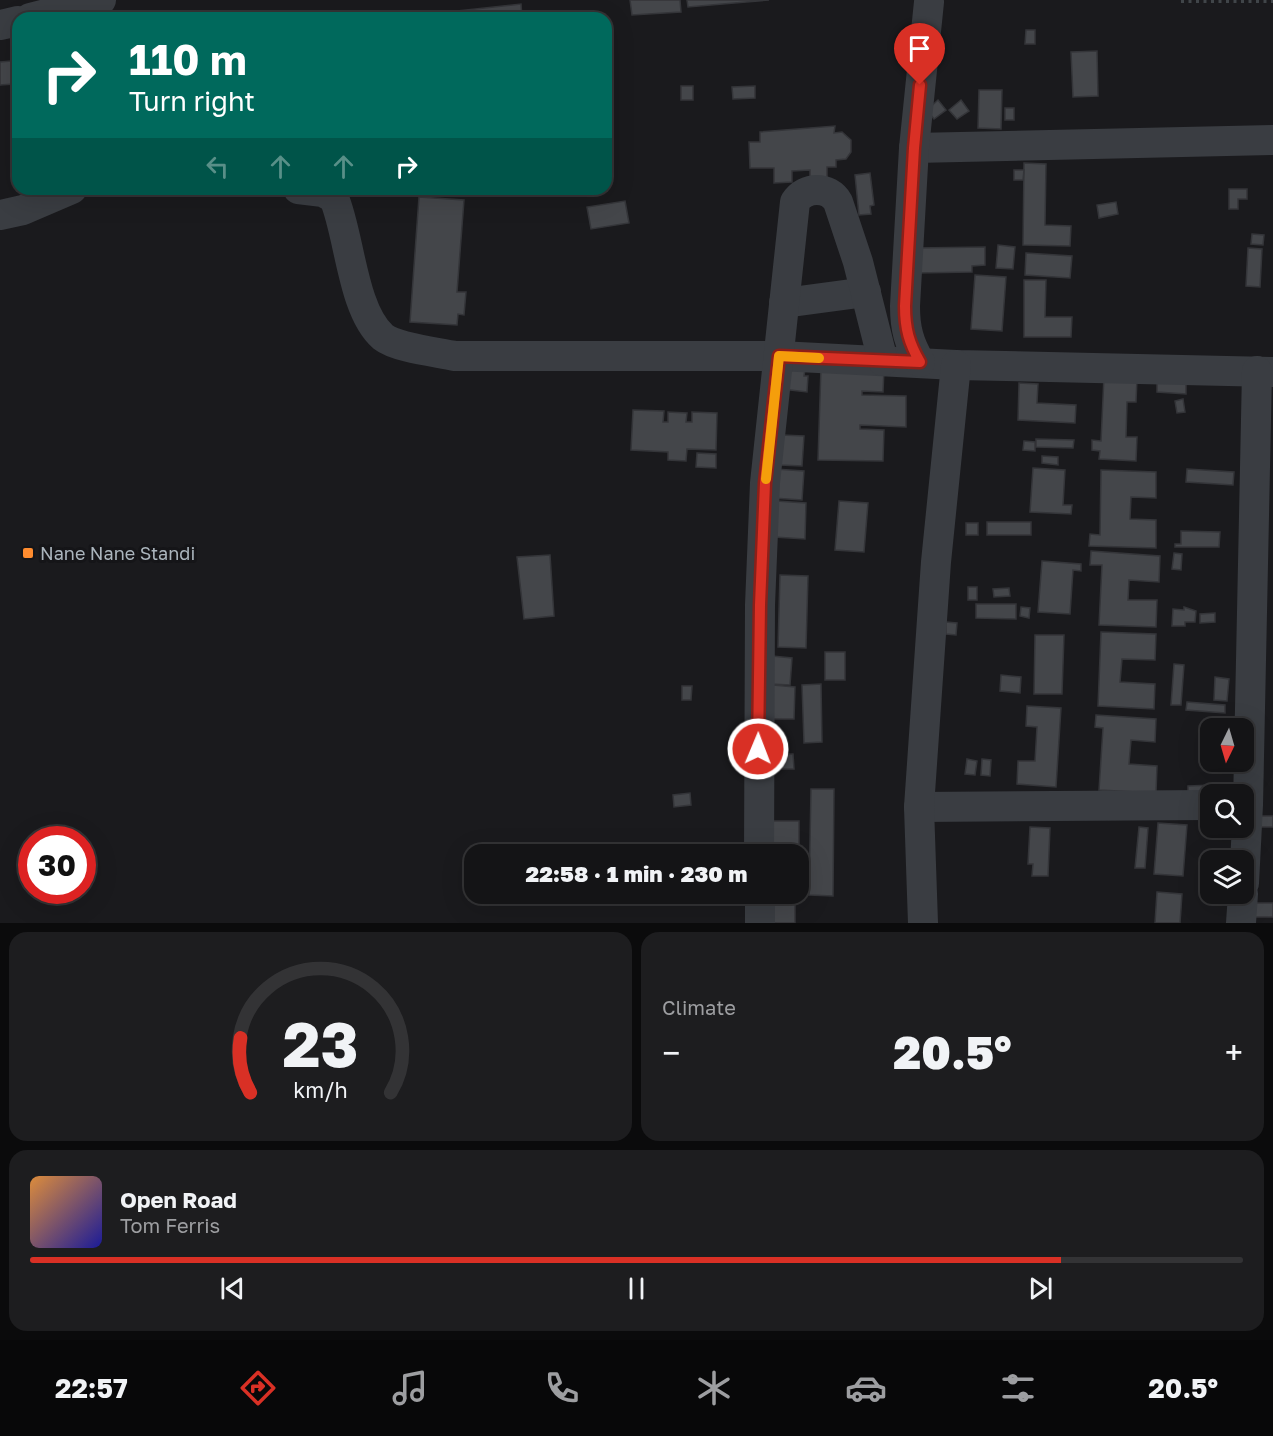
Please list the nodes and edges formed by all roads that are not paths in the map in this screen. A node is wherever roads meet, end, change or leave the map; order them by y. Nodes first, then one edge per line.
1 (101, 0) edge
2 (929, 2) dead end
3 (54, 12) edge
4 (1273, 140) edge
5 (914, 148) junction
6 (58, 195) edge
7 (328, 195) edge
8 (0, 215) edge
9 (866, 292) junction
10 (784, 303) junction
11 (779, 356) junction
12 (883, 361) junction
13 (920, 362) junction
14 (956, 365) junction
15 (1265, 371) edge
16 (1200, 805) edge
17 (1255, 805) edge
18 (919, 807) junction
19 (759, 844) edge
20 (1249, 850) edge
21 (760, 904) edge
22 (1242, 904) edge
23 (760, 923) edge
24 (923, 923) edge
25 (1241, 923) edge

1 - 3 street
2 - 5 street
4 - 5 street
5 - 13 street
6 - 8 street
7 - 11 street
9 - 10 street
9 - 10 street
9 - 12 street
10 - 11 street
11 - 12 street
11 - 19 street
12 - 13 street
13 - 14 street
14 - 15 street
14 - 18 street
15 - 17 street
16 - 18 street
17 - 20 street
18 - 24 street
21 - 23 street
22 - 25 street

